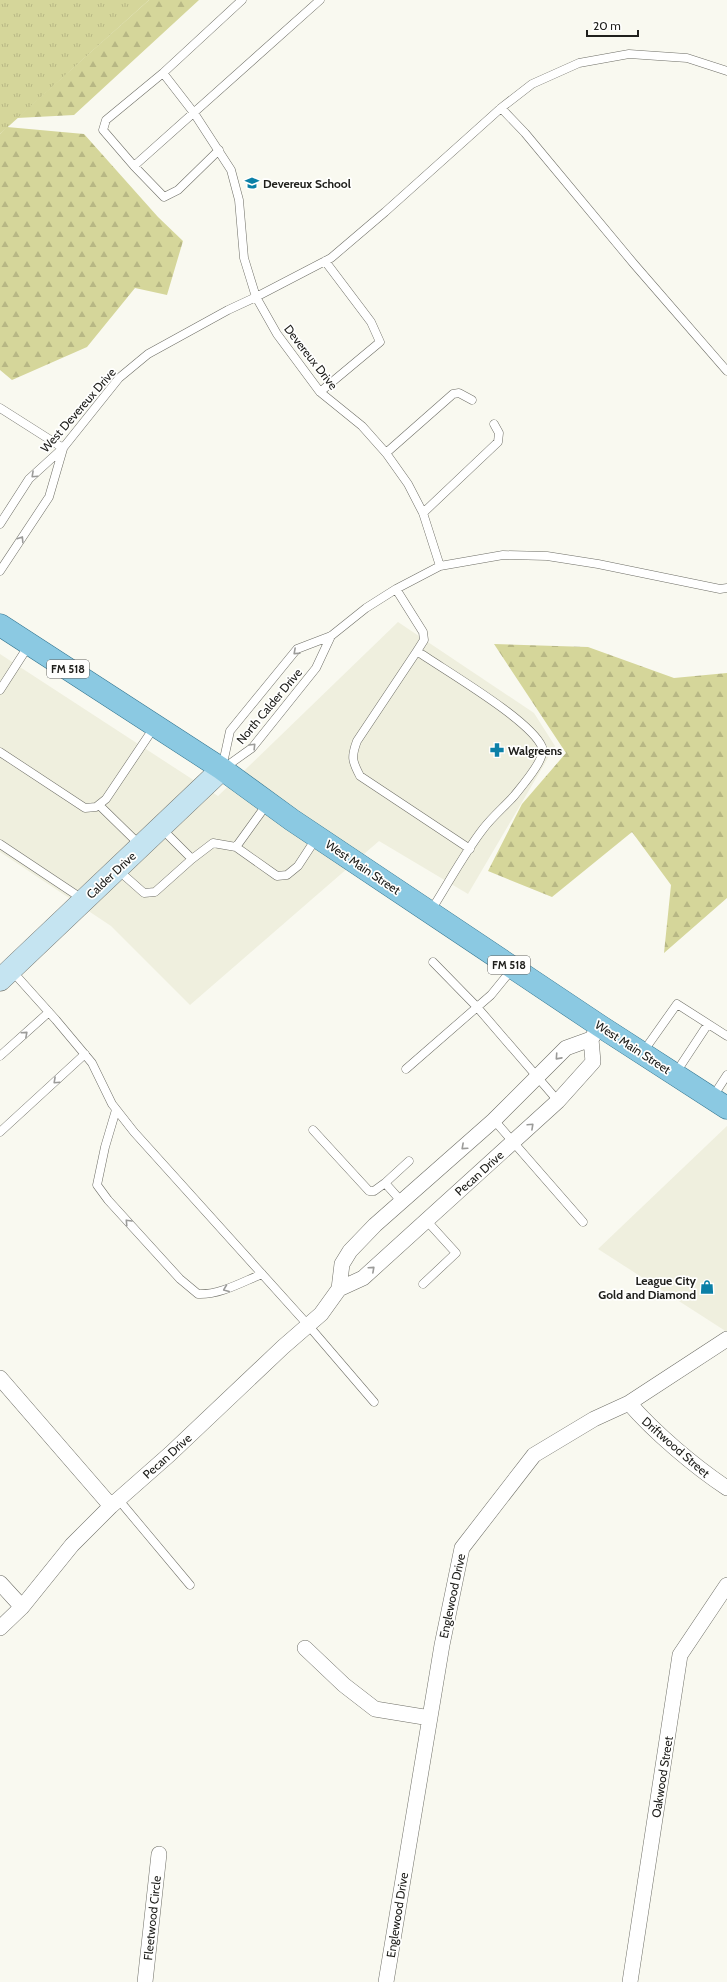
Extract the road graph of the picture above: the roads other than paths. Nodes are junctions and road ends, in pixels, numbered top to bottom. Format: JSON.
{"nodes":[{"id":1,"x":242,"y":0,"type":"edge"},
{"id":2,"x":320,"y":0,"type":"edge"},
{"id":3,"x":727,"y":71,"type":"edge"},
{"id":4,"x":163,"y":73,"type":"junction"},
{"id":5,"x":501,"y":108,"type":"junction"},
{"id":6,"x":194,"y":113,"type":"junction"},
{"id":7,"x":219,"y":150,"type":"junction"},
{"id":8,"x":134,"y":166,"type":"junction"},
{"id":9,"x":325,"y":262,"type":"junction"},
{"id":10,"x":256,"y":297,"type":"junction"},
{"id":11,"x":727,"y":371,"type":"edge"},
{"id":12,"x":320,"y":392,"type":"junction"},
{"id":13,"x":472,"y":400,"type":"dead end"},
{"id":14,"x":0,"y":408,"type":"edge"},
{"id":15,"x":494,"y":424,"type":"dead end"},
{"id":16,"x":63,"y":448,"type":"junction"},
{"id":17,"x":386,"y":453,"type":"junction"},
{"id":18,"x":423,"y":513,"type":"junction"},
{"id":19,"x":0,"y":524,"type":"edge"},
{"id":20,"x":440,"y":566,"type":"junction"},
{"id":21,"x":0,"y":571,"type":"edge"},
{"id":22,"x":727,"y":588,"type":"edge"},
{"id":23,"x":396,"y":589,"type":"junction"},
{"id":24,"x":0,"y":625,"type":"edge"},
{"id":25,"x":331,"y":636,"type":"junction"},
{"id":26,"x":30,"y":644,"type":"junction"},
{"id":27,"x":417,"y":651,"type":"junction"},
{"id":28,"x":1,"y":688,"type":"edge"},
{"id":29,"x":155,"y":726,"type":"junction"},
{"id":30,"x":0,"y":752,"type":"edge"},
{"id":31,"x":222,"y":769,"type":"junction"},
{"id":32,"x":268,"y":803,"type":"junction"},
{"id":33,"x":99,"y":804,"type":"junction"},
{"id":34,"x":161,"y":828,"type":"junction"},
{"id":35,"x":317,"y":837,"type":"junction"},
{"id":36,"x":0,"y":844,"type":"edge"},
{"id":37,"x":141,"y":846,"type":"junction"},
{"id":38,"x":236,"y":847,"type":"junction"},
{"id":39,"x":470,"y":849,"type":"junction"},
{"id":40,"x":192,"y":859,"type":"junction"},
{"id":41,"x":117,"y":869,"type":"junction"},
{"id":42,"x":84,"y":900,"type":"junction"},
{"id":43,"x":430,"y":912,"type":"junction"},
{"id":44,"x":433,"y":962,"type":"dead end"},
{"id":45,"x":513,"y":968,"type":"junction"},
{"id":46,"x":6,"y":975,"type":"edge"},
{"id":47,"x":477,"y":1007,"type":"junction"},
{"id":48,"x":49,"y":1012,"type":"junction"},
{"id":49,"x":708,"y":1024,"type":"junction"},
{"id":50,"x":596,"y":1032,"type":"junction"},
{"id":51,"x":727,"y":1036,"type":"edge"},
{"id":52,"x":642,"y":1053,"type":"junction"},
{"id":53,"x":85,"y":1054,"type":"junction"},
{"id":54,"x":0,"y":1056,"type":"edge"},
{"id":55,"x":406,"y":1069,"type":"dead end"},
{"id":56,"x":675,"y":1074,"type":"junction"},
{"id":57,"x":727,"y":1075,"type":"edge"},
{"id":58,"x":538,"y":1078,"type":"junction"},
{"id":59,"x":558,"y":1101,"type":"junction"},
{"id":60,"x":720,"y":1103,"type":"edge"},
{"id":61,"x":116,"y":1110,"type":"junction"},
{"id":62,"x":494,"y":1120,"type":"junction"},
{"id":63,"x":313,"y":1130,"type":"dead end"},
{"id":64,"x":0,"y":1132,"type":"edge"},
{"id":65,"x":514,"y":1142,"type":"junction"},
{"id":66,"x":409,"y":1161,"type":"dead end"},
{"id":67,"x":385,"y":1183,"type":"junction"},
{"id":68,"x":402,"y":1202,"type":"junction"},
{"id":69,"x":426,"y":1220,"type":"junction"},
{"id":70,"x":583,"y":1222,"type":"dead end"},
{"id":71,"x":262,"y":1274,"type":"junction"},
{"id":72,"x":423,"y":1284,"type":"dead end"},
{"id":73,"x":339,"y":1289,"type":"junction"},
{"id":74,"x":308,"y":1325,"type":"junction"},
{"id":75,"x":727,"y":1339,"type":"edge"},
{"id":76,"x":0,"y":1378,"type":"edge"},
{"id":77,"x":374,"y":1402,"type":"dead end"},
{"id":78,"x":629,"y":1403,"type":"junction"},
{"id":79,"x":727,"y":1488,"type":"edge"},
{"id":80,"x":114,"y":1502,"type":"junction"},
{"id":81,"x":0,"y":1583,"type":"edge"},
{"id":82,"x":190,"y":1585,"type":"dead end"},
{"id":83,"x":727,"y":1585,"type":"edge"},
{"id":84,"x":22,"y":1607,"type":"junction"},
{"id":85,"x":0,"y":1628,"type":"edge"},
{"id":86,"x":305,"y":1648,"type":"dead end"},
{"id":87,"x":430,"y":1718,"type":"junction"},
{"id":88,"x":159,"y":1854,"type":"dead end"},
{"id":89,"x":145,"y":1982,"type":"edge"},
{"id":90,"x":386,"y":1982,"type":"edge"},
{"id":91,"x":630,"y":1982,"type":"edge"}],
"edges":[{"from":1,"to":4,"type":"lane"},
{"from":2,"to":6,"type":"lane"},
{"from":3,"to":5,"type":"lane","name":"West Devereux Drive"},
{"from":4,"to":6,"type":"lane","name":"Devereux Drive"},
{"from":4,"to":8,"type":"lane"},
{"from":5,"to":9,"type":"lane","name":"West Devereux Drive"},
{"from":5,"to":11,"type":"lane"},
{"from":6,"to":7,"type":"lane","name":"Devereux Drive"},
{"from":6,"to":8,"type":"lane"},
{"from":7,"to":8,"type":"lane"},
{"from":7,"to":10,"type":"lane","name":"Devereux Drive"},
{"from":9,"to":10,"type":"lane","name":"West Devereux Drive"},
{"from":9,"to":12,"type":"lane"},
{"from":10,"to":12,"type":"lane","name":"Devereux Drive"},
{"from":10,"to":16,"type":"lane","name":"West Devereux Drive"},
{"from":12,"to":17,"type":"lane","name":"Devereux Drive"},
{"from":13,"to":17,"type":"lane"},
{"from":14,"to":16,"type":"lane"},
{"from":15,"to":18,"type":"lane"},
{"from":16,"to":19,"type":"lane","name":"West Devereux Drive","one_way":true},
{"from":21,"to":16,"type":"lane","one_way":true},
{"from":17,"to":18,"type":"lane","name":"Devereux Drive"},
{"from":18,"to":20,"type":"lane","name":"Devereux Drive"},
{"from":20,"to":22,"type":"lane","name":"North Calder Drive"},
{"from":20,"to":23,"type":"lane","name":"North Calder Drive"},
{"from":23,"to":25,"type":"lane","name":"North Calder Drive"},
{"from":23,"to":27,"type":"lane"},
{"from":24,"to":26,"type":"main road","name":"West Main Street","number":"FM 518"},
{"from":31,"to":25,"type":"lane","name":"North Calder Drive","one_way":true},
{"from":25,"to":31,"type":"lane","name":"North Calder Drive","one_way":true},
{"from":26,"to":28,"type":"lane"},
{"from":26,"to":29,"type":"main road","name":"West Main Street","number":"FM 518"},
{"from":27,"to":39,"type":"lane"},
{"from":27,"to":39,"type":"lane"},
{"from":29,"to":31,"type":"main road","name":"West Main Street","number":"FM 518"},
{"from":29,"to":33,"type":"lane"},
{"from":30,"to":33,"type":"lane"},
{"from":31,"to":32,"type":"main road","name":"West Main Street","number":"FM 518"},
{"from":31,"to":34,"type":"street","name":"Calder Drive"},
{"from":32,"to":35,"type":"main road","name":"West Main Street","number":"FM 518"},
{"from":32,"to":38,"type":"lane"},
{"from":33,"to":37,"type":"lane"},
{"from":34,"to":37,"type":"street","name":"Calder Drive"},
{"from":34,"to":40,"type":"lane"},
{"from":35,"to":38,"type":"lane"},
{"from":35,"to":43,"type":"main road","name":"West Main Street","number":"FM 518"},
{"from":36,"to":42,"type":"lane"},
{"from":37,"to":41,"type":"street","name":"Calder Drive"},
{"from":38,"to":40,"type":"lane"},
{"from":39,"to":43,"type":"lane"},
{"from":40,"to":41,"type":"lane"},
{"from":41,"to":42,"type":"street","name":"Calder Drive"},
{"from":42,"to":46,"type":"street","name":"Calder Drive"},
{"from":43,"to":45,"type":"main road","name":"West Main Street","number":"FM 518"},
{"from":44,"to":47,"type":"lane"},
{"from":45,"to":47,"type":"lane"},
{"from":45,"to":50,"type":"main road","name":"West Main Street","number":"FM 518"},
{"from":46,"to":48,"type":"lane"},
{"from":47,"to":55,"type":"lane"},
{"from":47,"to":58,"type":"lane"},
{"from":48,"to":53,"type":"lane"},
{"from":54,"to":48,"type":"lane","one_way":true},
{"from":49,"to":51,"type":"lane"},
{"from":49,"to":52,"type":"lane"},
{"from":49,"to":56,"type":"lane"},
{"from":50,"to":52,"type":"main road","name":"West Main Street","number":"FM 518"},
{"from":50,"to":58,"type":"street","name":"Pecan Drive","one_way":true},
{"from":50,"to":59,"type":"street","name":"Pecan Drive"},
{"from":52,"to":56,"type":"main road","name":"West Main Street","number":"FM 518"},
{"from":53,"to":61,"type":"lane"},
{"from":53,"to":64,"type":"lane","one_way":true},
{"from":56,"to":60,"type":"main road","name":"West Main Street","number":"FM 518"},
{"from":57,"to":60,"type":"lane"},
{"from":58,"to":59,"type":"lane"},
{"from":58,"to":62,"type":"street","name":"Pecan Drive"},
{"from":65,"to":59,"type":"street","name":"Pecan Drive","one_way":true},
{"from":61,"to":71,"type":"lane"},
{"from":71,"to":61,"type":"lane","one_way":true},
{"from":62,"to":65,"type":"lane"},
{"from":62,"to":68,"type":"street","name":"Pecan Drive","one_way":true},
{"from":63,"to":67,"type":"lane"},
{"from":65,"to":69,"type":"street","name":"Pecan Drive"},
{"from":65,"to":70,"type":"lane"},
{"from":66,"to":67,"type":"lane"},
{"from":67,"to":68,"type":"lane"},
{"from":68,"to":73,"type":"street","name":"Pecan Drive"},
{"from":69,"to":72,"type":"lane"},
{"from":73,"to":69,"type":"street","name":"Pecan Drive","one_way":true},
{"from":71,"to":74,"type":"lane"},
{"from":73,"to":74,"type":"street","name":"Pecan Drive"},
{"from":74,"to":77,"type":"lane"},
{"from":74,"to":80,"type":"street","name":"Pecan Drive"},
{"from":75,"to":78,"type":"street","name":"Englewood Drive"},
{"from":76,"to":80,"type":"street"},
{"from":78,"to":79,"type":"street","name":"Driftwood Street"},
{"from":78,"to":87,"type":"street","name":"Englewood Drive"},
{"from":80,"to":82,"type":"lane"},
{"from":80,"to":84,"type":"street","name":"Pecan Drive"},
{"from":81,"to":84,"type":"street"},
{"from":83,"to":91,"type":"street","name":"Oakwood Street"},
{"from":84,"to":85,"type":"street","name":"Pecan Drive"},
{"from":86,"to":87,"type":"street"},
{"from":87,"to":90,"type":"street","name":"Englewood Drive"},
{"from":88,"to":89,"type":"street","name":"Fleetwood Circle"}]}
